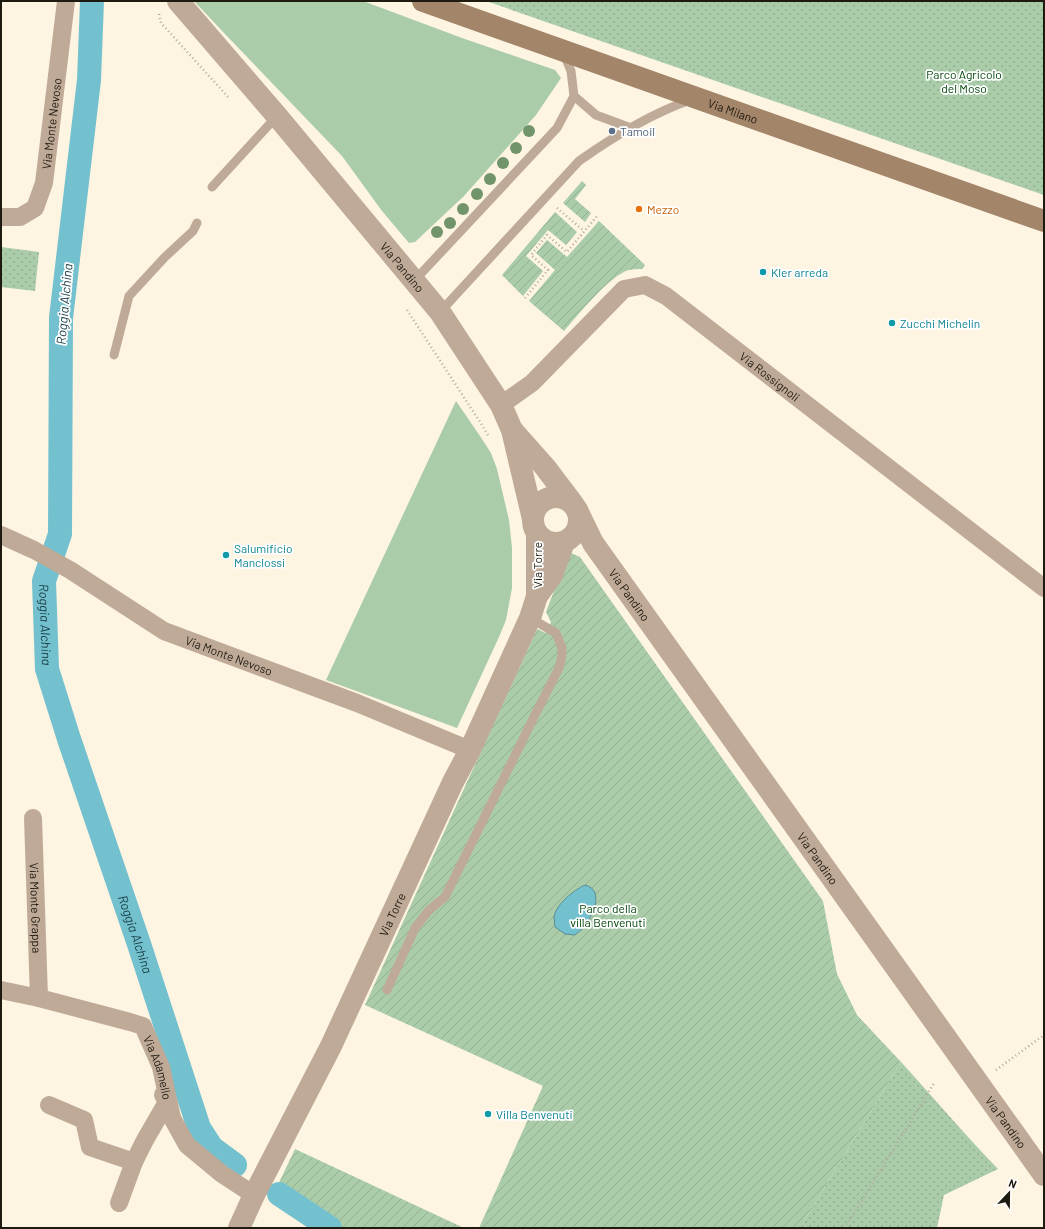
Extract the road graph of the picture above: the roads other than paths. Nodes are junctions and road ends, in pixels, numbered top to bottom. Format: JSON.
{"nodes":[{"id":1,"x":66,"y":1,"type":"edge"},
{"id":2,"x":178,"y":1,"type":"edge"},
{"id":3,"x":423,"y":1,"type":"edge"},
{"id":4,"x":562,"y":51,"type":"junction"},
{"id":5,"x":574,"y":96,"type":"junction"},
{"id":6,"x":696,"y":98,"type":"junction"},
{"id":7,"x":277,"y":116,"type":"junction"},
{"id":8,"x":632,"y":128,"type":"junction"},
{"id":9,"x":212,"y":187,"type":"dead end"},
{"id":10,"x":1,"y":218,"type":"edge"},
{"id":11,"x":1044,"y":221,"type":"edge"},
{"id":12,"x":197,"y":222,"type":"dead end"},
{"id":13,"x":414,"y":281,"type":"junction"},
{"id":14,"x":440,"y":312,"type":"junction"},
{"id":15,"x":114,"y":355,"type":"dead end"},
{"id":16,"x":501,"y":405,"type":"junction"},
{"id":17,"x":512,"y":430,"type":"junction"},
{"id":18,"x":575,"y":507,"type":"junction"},
{"id":19,"x":535,"y":526,"type":"junction"},
{"id":20,"x":1,"y":535,"type":"edge"},
{"id":21,"x":568,"y":540,"type":"junction"},
{"id":22,"x":592,"y":542,"type":"junction"},
{"id":23,"x":1044,"y":588,"type":"edge"},
{"id":24,"x":537,"y":596,"type":"junction"},
{"id":25,"x":530,"y":618,"type":"junction"},
{"id":26,"x":470,"y":750,"type":"junction"},
{"id":27,"x":33,"y":818,"type":"dead end"},
{"id":28,"x":1,"y":990,"type":"edge"},
{"id":29,"x":387,"y":990,"type":"dead end"},
{"id":30,"x":39,"y":998,"type":"junction"},
{"id":31,"x":130,"y":1022,"type":"junction"},
{"id":32,"x":49,"y":1105,"type":"dead end"},
{"id":33,"x":134,"y":1162,"type":"junction"},
{"id":34,"x":1044,"y":1175,"type":"edge"},
{"id":35,"x":254,"y":1195,"type":"junction"},
{"id":36,"x":120,"y":1203,"type":"dead end"},
{"id":37,"x":239,"y":1228,"type":"edge"}],
"edges":[{"from":1,"to":10,"type":"street","name":"Via Monte Nevoso"},
{"from":2,"to":7,"type":"street","name":"Via Pandino"},
{"from":3,"to":4,"type":"main road","name":"Via Milano"},
{"from":4,"to":5,"type":"lane"},
{"from":4,"to":6,"type":"main road","name":"Via Milano"},
{"from":5,"to":8,"type":"lane"},
{"from":5,"to":13,"type":"lane"},
{"from":6,"to":8,"type":"lane"},
{"from":6,"to":11,"type":"main road","name":"Via Milano"},
{"from":7,"to":9,"type":"lane"},
{"from":7,"to":13,"type":"street","name":"Via Pandino"},
{"from":8,"to":14,"type":"lane"},
{"from":12,"to":15,"type":"lane"},
{"from":13,"to":14,"type":"street","name":"Via Pandino"},
{"from":14,"to":16,"type":"street","name":"Via Pandino"},
{"from":16,"to":17,"type":"street","name":"Via Pandino"},
{"from":16,"to":23,"type":"street","name":"Via Rossignoli"},
{"from":17,"to":18,"type":"street","name":"Via Pandino"},
{"from":17,"to":19,"type":"street","name":"Via Pandino"},
{"from":18,"to":19,"type":"street"},
{"from":18,"to":21,"type":"street"},
{"from":18,"to":22,"type":"street","name":"Via Pandino"},
{"from":19,"to":21,"type":"street"},
{"from":19,"to":24,"type":"street","name":"Via Torre"},
{"from":20,"to":26,"type":"street","name":"Via Monte Nevoso"},
{"from":21,"to":22,"type":"street"},
{"from":21,"to":24,"type":"street","name":"Via Torre"},
{"from":22,"to":34,"type":"street","name":"Via Pandino"},
{"from":24,"to":25,"type":"street","name":"Via Torre"},
{"from":25,"to":26,"type":"street","name":"Via Torre"},
{"from":25,"to":29,"type":"lane"},
{"from":26,"to":35,"type":"street","name":"Via Torre"},
{"from":27,"to":30,"type":"street","name":"Via Monte Grappa"},
{"from":28,"to":30,"type":"street","name":"Via Adamello"},
{"from":30,"to":31,"type":"street","name":"Via Adamello"},
{"from":31,"to":33,"type":"street"},
{"from":31,"to":35,"type":"street","name":"Via Adamello"},
{"from":32,"to":33,"type":"street"},
{"from":33,"to":36,"type":"street"},
{"from":35,"to":37,"type":"street","name":"Via Torre"}]}
